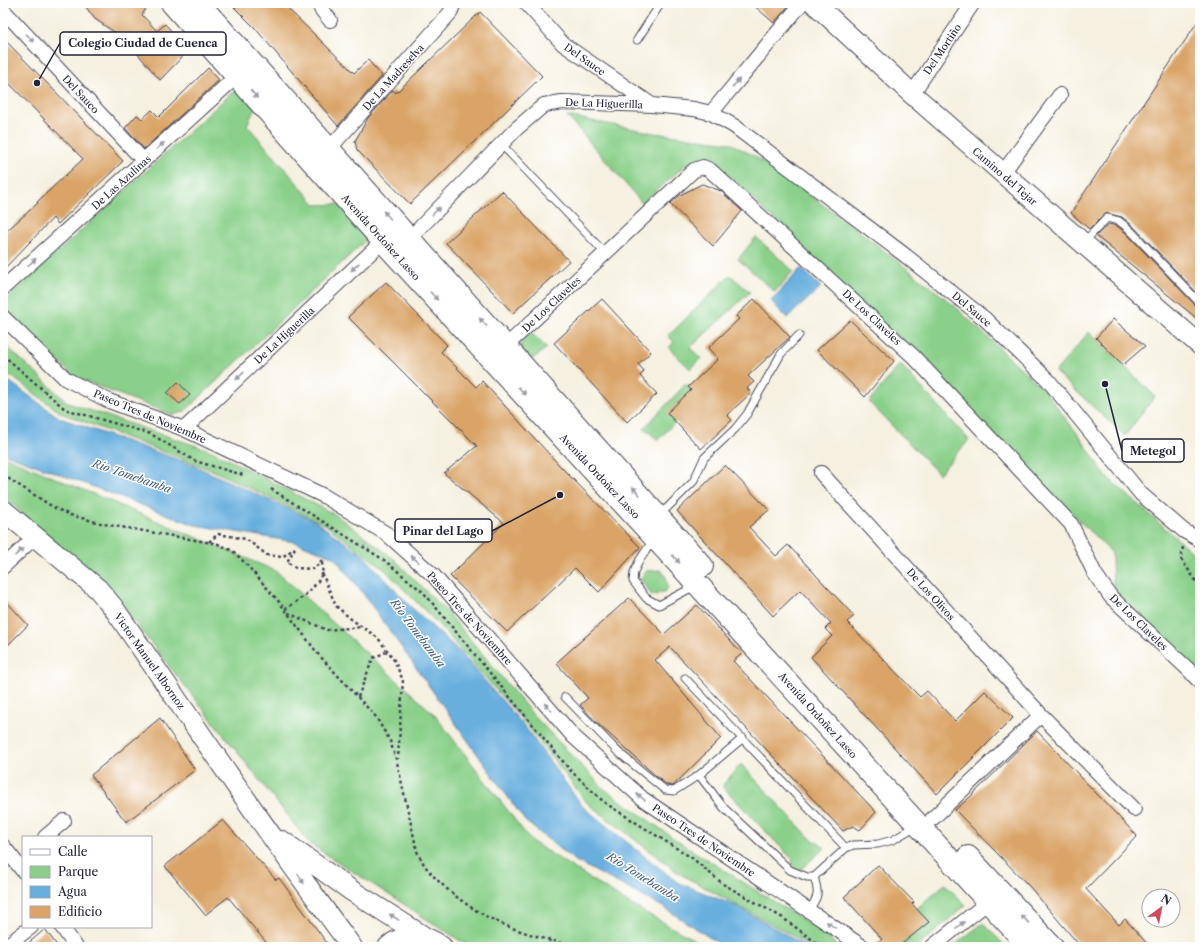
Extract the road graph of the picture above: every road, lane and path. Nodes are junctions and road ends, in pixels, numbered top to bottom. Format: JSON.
{"nodes":[{"id":1,"x":172,"y":3,"type":"edge"},
{"id":2,"x":198,"y":3,"type":"edge"},
{"id":3,"x":320,"y":3,"type":"edge"},
{"id":4,"x":454,"y":3,"type":"edge"},
{"id":5,"x":526,"y":3,"type":"edge"},
{"id":6,"x":661,"y":3,"type":"edge"},
{"id":7,"x":802,"y":3,"type":"edge"},
{"id":8,"x":814,"y":3,"type":"edge"},
{"id":9,"x":972,"y":3,"type":"edge"},
{"id":10,"x":3,"y":10,"type":"edge"},
{"id":11,"x":330,"y":20,"type":"dead end"},
{"id":12,"x":637,"y":40,"type":"dead end"},
{"id":13,"x":238,"y":75,"type":"junction"},
{"id":14,"x":912,"y":94,"type":"junction"},
{"id":15,"x":1060,"y":95,"type":"dead end"},
{"id":16,"x":652,"y":105,"type":"junction"},
{"id":17,"x":712,"y":113,"type":"junction"},
{"id":18,"x":501,"y":144,"type":"junction"},
{"id":19,"x":329,"y":149,"type":"junction"},
{"id":20,"x":144,"y":161,"type":"junction"},
{"id":21,"x":1002,"y":174,"type":"junction"},
{"id":22,"x":409,"y":239,"type":"junction"},
{"id":23,"x":383,"y":241,"type":"junction"},
{"id":24,"x":1083,"y":244,"type":"junction"},
{"id":25,"x":605,"y":253,"type":"junction"},
{"id":26,"x":3,"y":288,"type":"edge"},
{"id":27,"x":1200,"y":303,"type":"edge"},
{"id":28,"x":3,"y":317,"type":"edge"},
{"id":29,"x":799,"y":335,"type":"dead end"},
{"id":30,"x":1200,"y":345,"type":"edge"},
{"id":31,"x":506,"y":346,"type":"junction"},
{"id":32,"x":3,"y":355,"type":"edge"},
{"id":33,"x":184,"y":429,"type":"junction"},
{"id":34,"x":821,"y":473,"type":"dead end"},
{"id":35,"x":3,"y":475,"type":"edge"},
{"id":36,"x":248,"y":477,"type":"dead end"},
{"id":37,"x":269,"y":487,"type":"dead end"},
{"id":38,"x":3,"y":510,"type":"edge"},
{"id":39,"x":656,"y":526,"type":"junction"},
{"id":40,"x":1184,"y":531,"type":"junction"},
{"id":41,"x":36,"y":536,"type":"junction"},
{"id":42,"x":1200,"y":540,"type":"edge"},
{"id":43,"x":209,"y":542,"type":"junction"},
{"id":44,"x":3,"y":567,"type":"edge"},
{"id":45,"x":322,"y":573,"type":"junction"},
{"id":46,"x":699,"y":584,"type":"junction"},
{"id":47,"x":1200,"y":587,"type":"edge"},
{"id":48,"x":285,"y":609,"type":"junction"},
{"id":49,"x":287,"y":612,"type":"junction"},
{"id":50,"x":362,"y":627,"type":"junction"},
{"id":51,"x":388,"y":651,"type":"junction"},
{"id":52,"x":685,"y":678,"type":"dead end"},
{"id":53,"x":1200,"y":682,"type":"edge"},
{"id":54,"x":358,"y":697,"type":"junction"},
{"id":55,"x":565,"y":697,"type":"dead end"},
{"id":56,"x":1041,"y":715,"type":"junction"},
{"id":57,"x":743,"y":738,"type":"junction"},
{"id":58,"x":398,"y":762,"type":"junction"},
{"id":59,"x":699,"y":775,"type":"junction"},
{"id":60,"x":1134,"y":809,"type":"dead end"},
{"id":61,"x":64,"y":821,"type":"dead end"},
{"id":62,"x":925,"y":822,"type":"junction"},
{"id":63,"x":272,"y":835,"type":"junction"},
{"id":64,"x":46,"y":836,"type":"edge"},
{"id":65,"x":3,"y":846,"type":"edge"},
{"id":66,"x":846,"y":848,"type":"junction"},
{"id":67,"x":21,"y":862,"type":"edge"},
{"id":68,"x":814,"y":876,"type":"junction"},
{"id":69,"x":988,"y":902,"type":"junction"},
{"id":70,"x":809,"y":910,"type":"junction"},
{"id":71,"x":30,"y":928,"type":"edge"},
{"id":72,"x":63,"y":928,"type":"edge"},
{"id":73,"x":550,"y":940,"type":"junction"},
{"id":74,"x":434,"y":942,"type":"edge"},
{"id":75,"x":5,"y":947,"type":"edge"},
{"id":76,"x":76,"y":947,"type":"edge"},
{"id":77,"x":352,"y":947,"type":"edge"},
{"id":78,"x":388,"y":947,"type":"edge"},
{"id":79,"x":546,"y":947,"type":"edge"},
{"id":80,"x":575,"y":947,"type":"edge"},
{"id":81,"x":822,"y":947,"type":"edge"},
{"id":82,"x":863,"y":947,"type":"edge"},
{"id":83,"x":932,"y":947,"type":"edge"},
{"id":84,"x":1030,"y":947,"type":"edge"},
{"id":85,"x":1052,"y":947,"type":"edge"}],
"edges":[{"from":1,"to":13,"type":"main road","name":"Avenida Ordoñez Lasso"},
{"from":2,"to":19,"type":"main road","name":"Avenida Ordoñez Lasso"},
{"from":3,"to":11,"type":"street"},
{"from":4,"to":19,"type":"street","name":"De La Madreselva"},
{"from":5,"to":16,"type":"street","name":"Del Sauce"},
{"from":6,"to":12,"type":"lane"},
{"from":17,"to":7,"type":"street","one_way":true},
{"from":8,"to":14,"type":"street","name":"Camino del Tejar"},
{"from":9,"to":14,"type":"street","name":"Del Mortiño"},
{"from":10,"to":20,"type":"street","name":"Del Sauco","one_way":true},
{"from":20,"to":13,"type":"street","name":"De Las Azulinas","one_way":true},
{"from":13,"to":23,"type":"main road","name":"Avenida Ordoñez Lasso","one_way":true},
{"from":14,"to":21,"type":"street","name":"Camino del Tejar"},
{"from":15,"to":21,"type":"street"},
{"from":16,"to":17,"type":"street","name":"De La Higuerilla"},
{"from":16,"to":18,"type":"street","name":"De La Higuerilla"},
{"from":17,"to":40,"type":"street","name":"Del Sauce"},
{"from":22,"to":18,"type":"street","name":"De La Higuerilla","one_way":true},
{"from":18,"to":25,"type":"lane"},
{"from":22,"to":19,"type":"main road","name":"Avenida Ordoñez Lasso","one_way":true},
{"from":26,"to":20,"type":"street","name":"De Las Azulinas","one_way":true},
{"from":21,"to":24,"type":"street","name":"Camino del Tejar"},
{"from":31,"to":22,"type":"main road","name":"Avenida Ordoñez Lasso","one_way":true},
{"from":23,"to":33,"type":"street","name":"De La Higuerilla","one_way":true},
{"from":23,"to":39,"type":"main road","name":"Avenida Ordoñez Lasso","one_way":true},
{"from":24,"to":27,"type":"lane"},
{"from":24,"to":30,"type":"street","name":"Camino del Tejar"},
{"from":25,"to":31,"type":"street","name":"De Los Claveles"},
{"from":25,"to":53,"type":"street","name":"De Los Claveles"},
{"from":28,"to":33,"type":"street","name":"Paseo Tres de Noviembre"},
{"from":29,"to":39,"type":"lane"},
{"from":39,"to":31,"type":"main road","name":"Avenida Ordoñez Lasso","one_way":true},
{"from":32,"to":36,"type":"path"},
{"from":70,"to":33,"type":"street","name":"Paseo Tres de Noviembre","one_way":true},
{"from":34,"to":56,"type":"street","name":"De Los Olivos"},
{"from":35,"to":43,"type":"path"},
{"from":37,"to":81,"type":"path"},
{"from":38,"to":41,"type":"street","name":"Victor Manuel Albornoz"},
{"from":39,"to":46,"type":"main road","name":"Avenida Ordoñez Lasso","one_way":true},
{"from":39,"to":46,"type":"lane"},
{"from":39,"to":62,"type":"main road","name":"Avenida Ordoñez Lasso"},
{"from":40,"to":42,"type":"street","name":"Del Sauce"},
{"from":40,"to":47,"type":"path"},
{"from":44,"to":41,"type":"street","one_way":true},
{"from":41,"to":63,"type":"street","name":"Victor Manuel Albornoz"},
{"from":43,"to":45,"type":"path"},
{"from":43,"to":48,"type":"path"},
{"from":45,"to":48,"type":"path"},
{"from":45,"to":50,"type":"path"},
{"from":46,"to":62,"type":"main road","name":"Avenida Ordoñez Lasso"},
{"from":48,"to":49,"type":"path"},
{"from":49,"to":50,"type":"path"},
{"from":49,"to":54,"type":"path"},
{"from":50,"to":51,"type":"path"},
{"from":51,"to":54,"type":"path"},
{"from":51,"to":58,"type":"path"},
{"from":52,"to":57,"type":"lane"},
{"from":54,"to":58,"type":"path"},
{"from":55,"to":59,"type":"lane"},
{"from":56,"to":60,"type":"street","name":"De Los Olivos"},
{"from":56,"to":62,"type":"street"},
{"from":57,"to":59,"type":"lane"},
{"from":57,"to":66,"type":"lane"},
{"from":58,"to":73,"type":"path"},
{"from":59,"to":68,"type":"lane"},
{"from":61,"to":64,"type":"street"},
{"from":62,"to":66,"type":"lane"},
{"from":62,"to":69,"type":"main road","name":"Avenida Ordoñez Lasso"},
{"from":85,"to":62,"type":"main road","name":"Avenida Ordoñez Lasso","one_way":true},
{"from":74,"to":63,"type":"street","name":"Victor Manuel Albornoz","one_way":true},
{"from":63,"to":77,"type":"street","name":"Victor Manuel Albornoz","one_way":true},
{"from":65,"to":67,"type":"street"},
{"from":66,"to":68,"type":"lane"},
{"from":68,"to":70,"type":"lane"},
{"from":83,"to":69,"type":"street","one_way":true},
{"from":69,"to":84,"type":"main road","name":"Avenida Ordoñez Lasso"},
{"from":82,"to":70,"type":"street","name":"Paseo Tres de Noviembre","one_way":true},
{"from":71,"to":75,"type":"street"},
{"from":72,"to":76,"type":"street"},
{"from":73,"to":79,"type":"path"},
{"from":73,"to":80,"type":"path"},
{"from":74,"to":78,"type":"street","name":"Victor Manuel Albornoz"}]}
